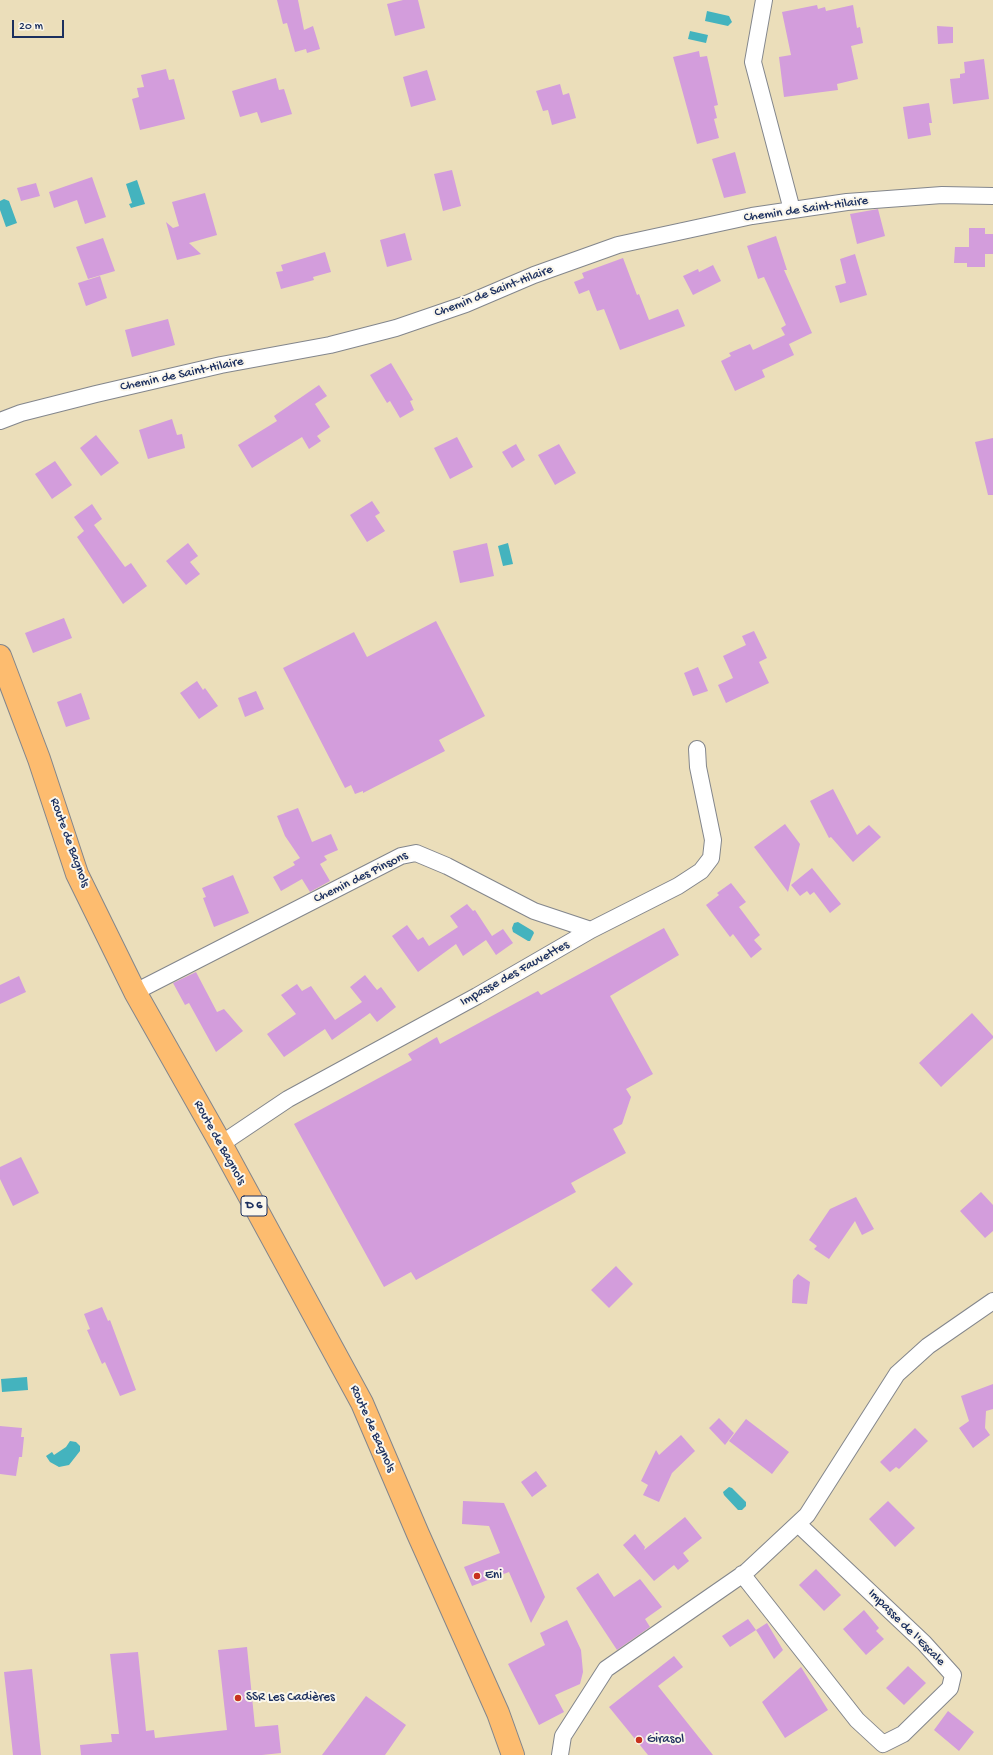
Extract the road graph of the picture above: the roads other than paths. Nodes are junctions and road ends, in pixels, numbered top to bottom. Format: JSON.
{"nodes":[{"id":1,"x":764,"y":0,"type":"edge"},
{"id":2,"x":993,"y":196,"type":"edge"},
{"id":3,"x":792,"y":210,"type":"junction"},
{"id":4,"x":0,"y":421,"type":"edge"},
{"id":5,"x":0,"y":656,"type":"edge"},
{"id":6,"x":697,"y":749,"type":"dead end"},
{"id":7,"x":591,"y":930,"type":"junction"},
{"id":8,"x":134,"y":992,"type":"junction"},
{"id":9,"x":220,"y":1144,"type":"junction"},
{"id":10,"x":993,"y":1301,"type":"edge"},
{"id":11,"x":798,"y":1524,"type":"junction"},
{"id":12,"x":742,"y":1574,"type":"junction"},
{"id":13,"x":513,"y":1755,"type":"edge"},
{"id":14,"x":560,"y":1755,"type":"edge"}],
"edges":[{"from":1,"to":3,"type":"street"},
{"from":2,"to":3,"type":"street","name":"Chemin de Saint-Hilaire"},
{"from":3,"to":4,"type":"street","name":"Chemin de Saint-Hilaire"},
{"from":5,"to":8,"type":"main road","name":"Route de Bagnols","number":"D 6"},
{"from":6,"to":7,"type":"street","name":"Impasse des Fauvettes"},
{"from":7,"to":8,"type":"street","name":"Chemin des Pinsons"},
{"from":7,"to":9,"type":"street","name":"Impasse des Fauvettes"},
{"from":8,"to":9,"type":"main road","name":"Route de Bagnols","number":"D 6"},
{"from":9,"to":13,"type":"main road","name":"Route de Bagnols","number":"D 6"},
{"from":10,"to":11,"type":"street"},
{"from":11,"to":12,"type":"street"},
{"from":11,"to":12,"type":"street","name":"Impasse de l'Escale"},
{"from":12,"to":14,"type":"street"}]}
